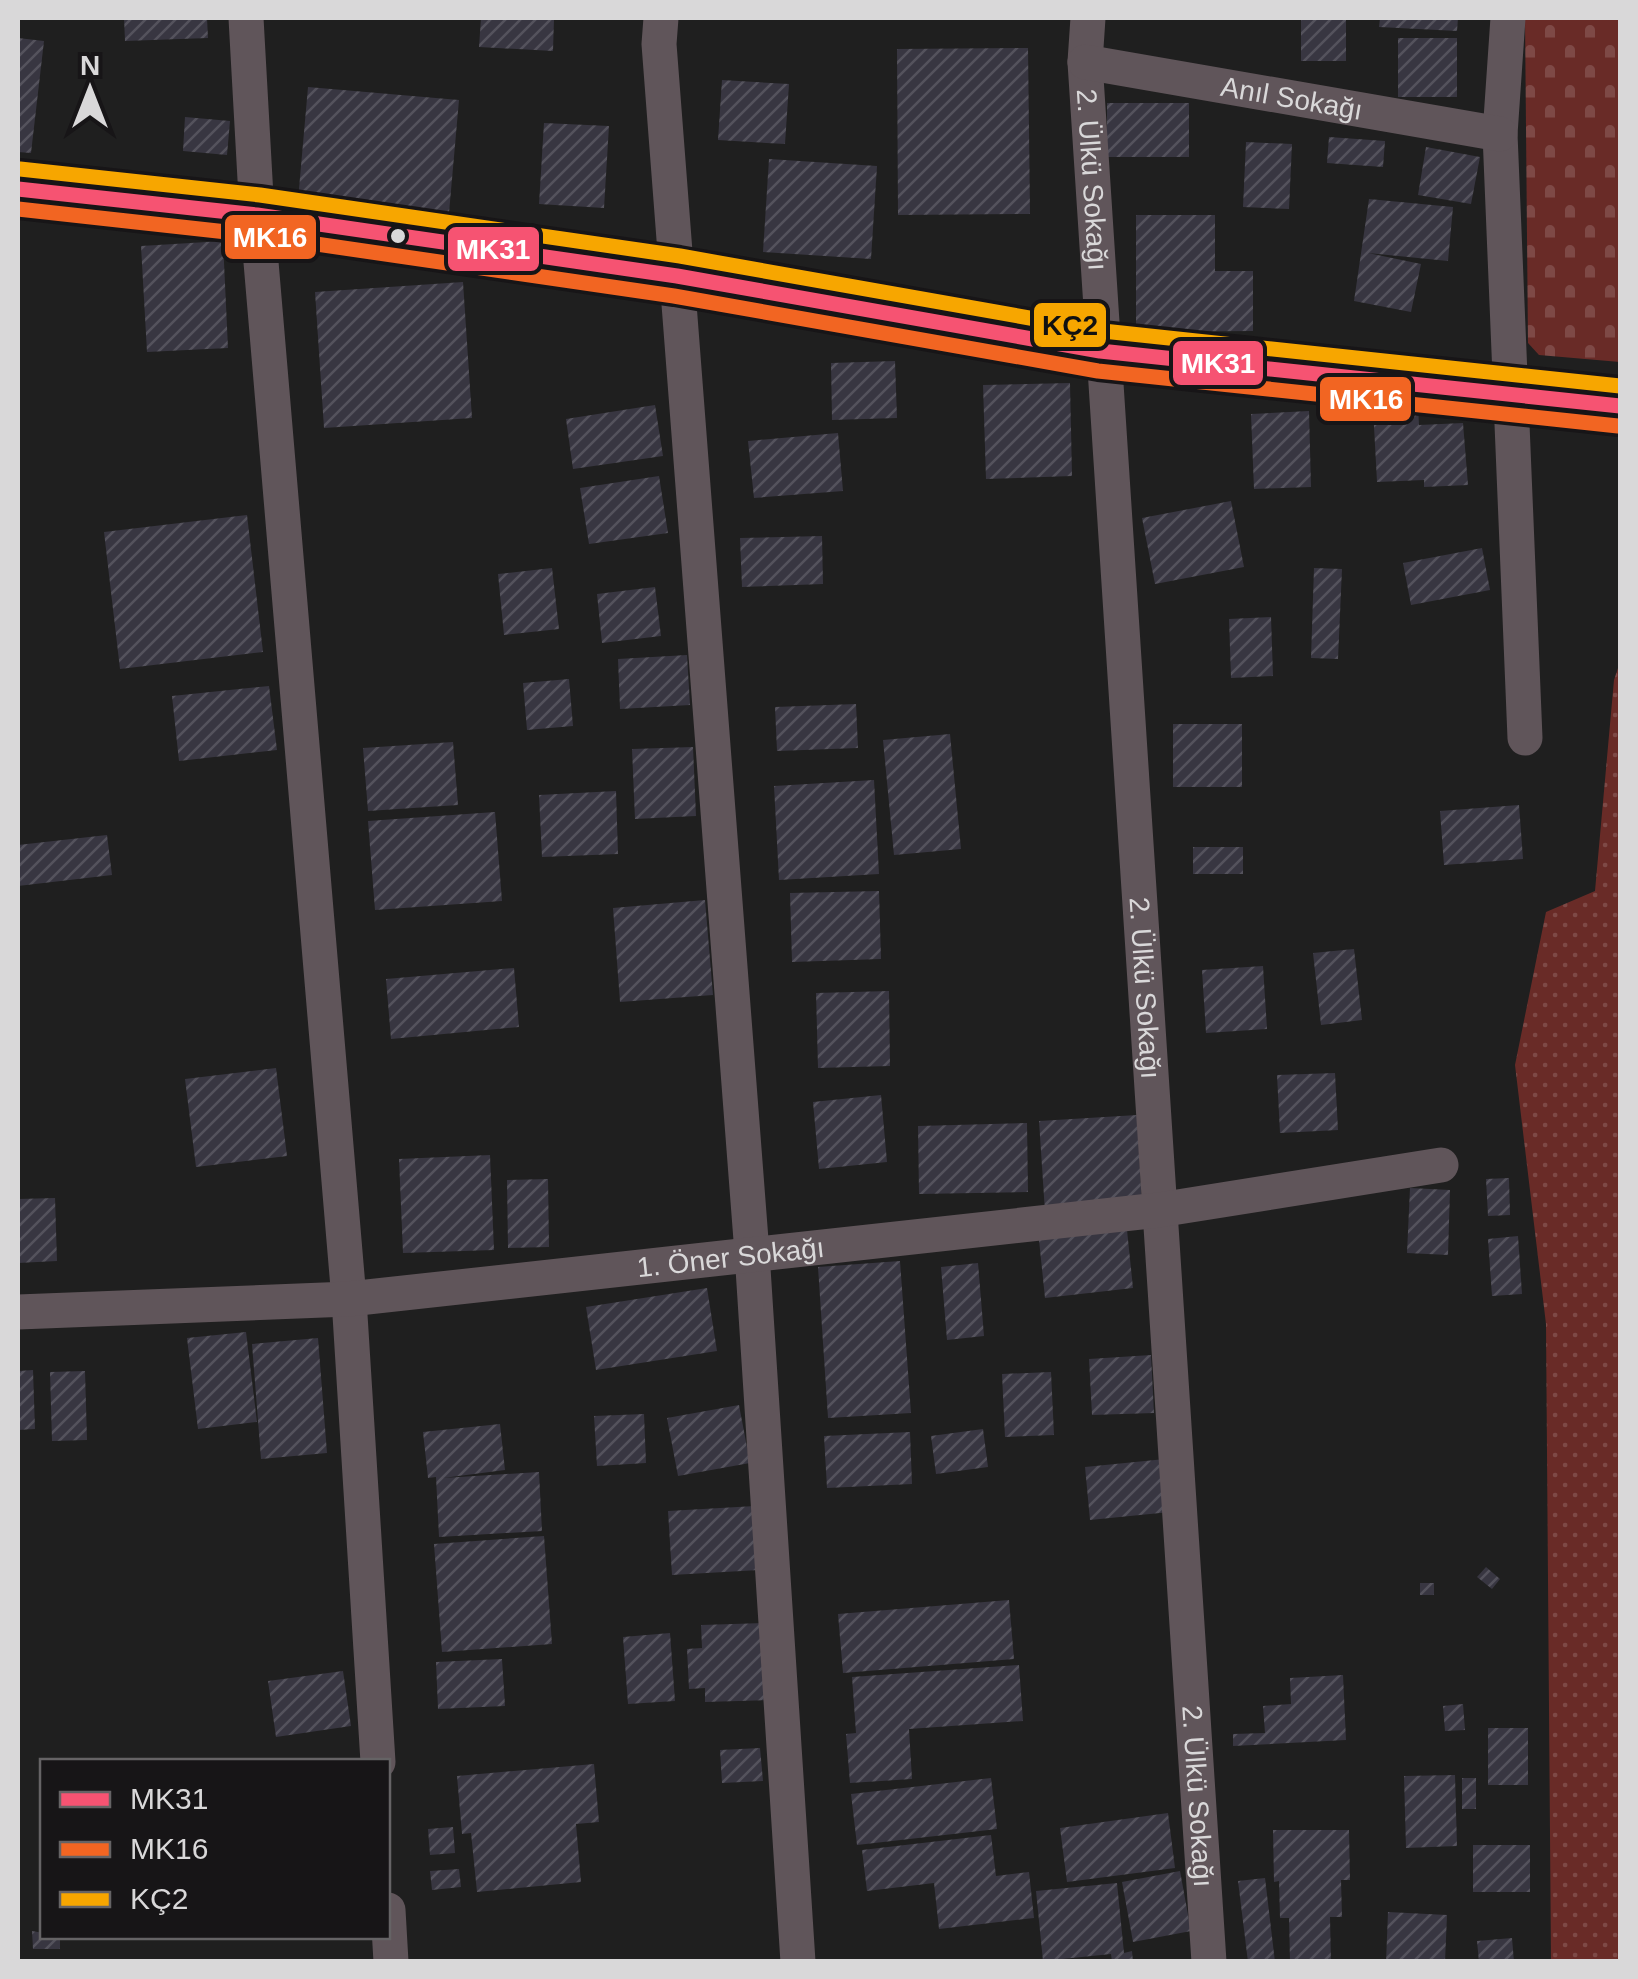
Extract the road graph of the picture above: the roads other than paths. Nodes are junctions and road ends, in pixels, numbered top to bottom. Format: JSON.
{"nodes":[{"id":1,"x":246,"y":18,"type":"edge"},
{"id":2,"x":661,"y":18,"type":"edge"},
{"id":3,"x":1088,"y":18,"type":"edge"},
{"id":4,"x":1508,"y":18,"type":"edge"},
{"id":5,"x":1084,"y":62,"type":"junction"},
{"id":6,"x":1500,"y":134,"type":"junction"},
{"id":7,"x":18,"y":189,"type":"edge"},
{"id":8,"x":257,"y":215,"type":"junction"},
{"id":9,"x":677,"y":276,"type":"junction"},
{"id":10,"x":1100,"y":350,"type":"junction"},
{"id":11,"x":1512,"y":392,"type":"junction"},
{"id":12,"x":1620,"y":406,"type":"edge"},
{"id":13,"x":1525,"y":738,"type":"dead end"},
{"id":14,"x":1441,"y":1166,"type":"dead end"},
{"id":15,"x":1159,"y":1210,"type":"junction"},
{"id":16,"x":752,"y":1254,"type":"junction"},
{"id":17,"x":350,"y":1299,"type":"junction"},
{"id":18,"x":18,"y":1312,"type":"edge"},
{"id":19,"x":378,"y":1759,"type":"edge"},
{"id":20,"x":798,"y":1962,"type":"edge"},
{"id":21,"x":1208,"y":1962,"type":"edge"}],
"edges":[{"from":1,"to":8,"type":"street"},
{"from":2,"to":9,"type":"street"},
{"from":3,"to":5,"type":"street","name":"2. Ülkü Sokağı"},
{"from":4,"to":6,"type":"street"},
{"from":5,"to":6,"type":"street","name":"Anıl Sokağı"},
{"from":5,"to":10,"type":"street","name":"2. Ülkü Sokağı"},
{"from":6,"to":11,"type":"street"},
{"from":7,"to":8,"type":"street"},
{"from":8,"to":9,"type":"street"},
{"from":8,"to":17,"type":"street"},
{"from":9,"to":10,"type":"street"},
{"from":9,"to":16,"type":"street"},
{"from":10,"to":11,"type":"street"},
{"from":10,"to":15,"type":"street","name":"2. Ülkü Sokağı"},
{"from":11,"to":12,"type":"street"},
{"from":11,"to":13,"type":"street"},
{"from":14,"to":15,"type":"street","name":"1. Öner Sokağı"},
{"from":15,"to":16,"type":"street","name":"1. Öner Sokağı"},
{"from":15,"to":21,"type":"street","name":"2. Ülkü Sokağı"},
{"from":16,"to":17,"type":"street","name":"1. Öner Sokağı"},
{"from":16,"to":20,"type":"street"},
{"from":17,"to":18,"type":"street","name":"1. Öner Sokağı"},
{"from":17,"to":19,"type":"street"}]}
